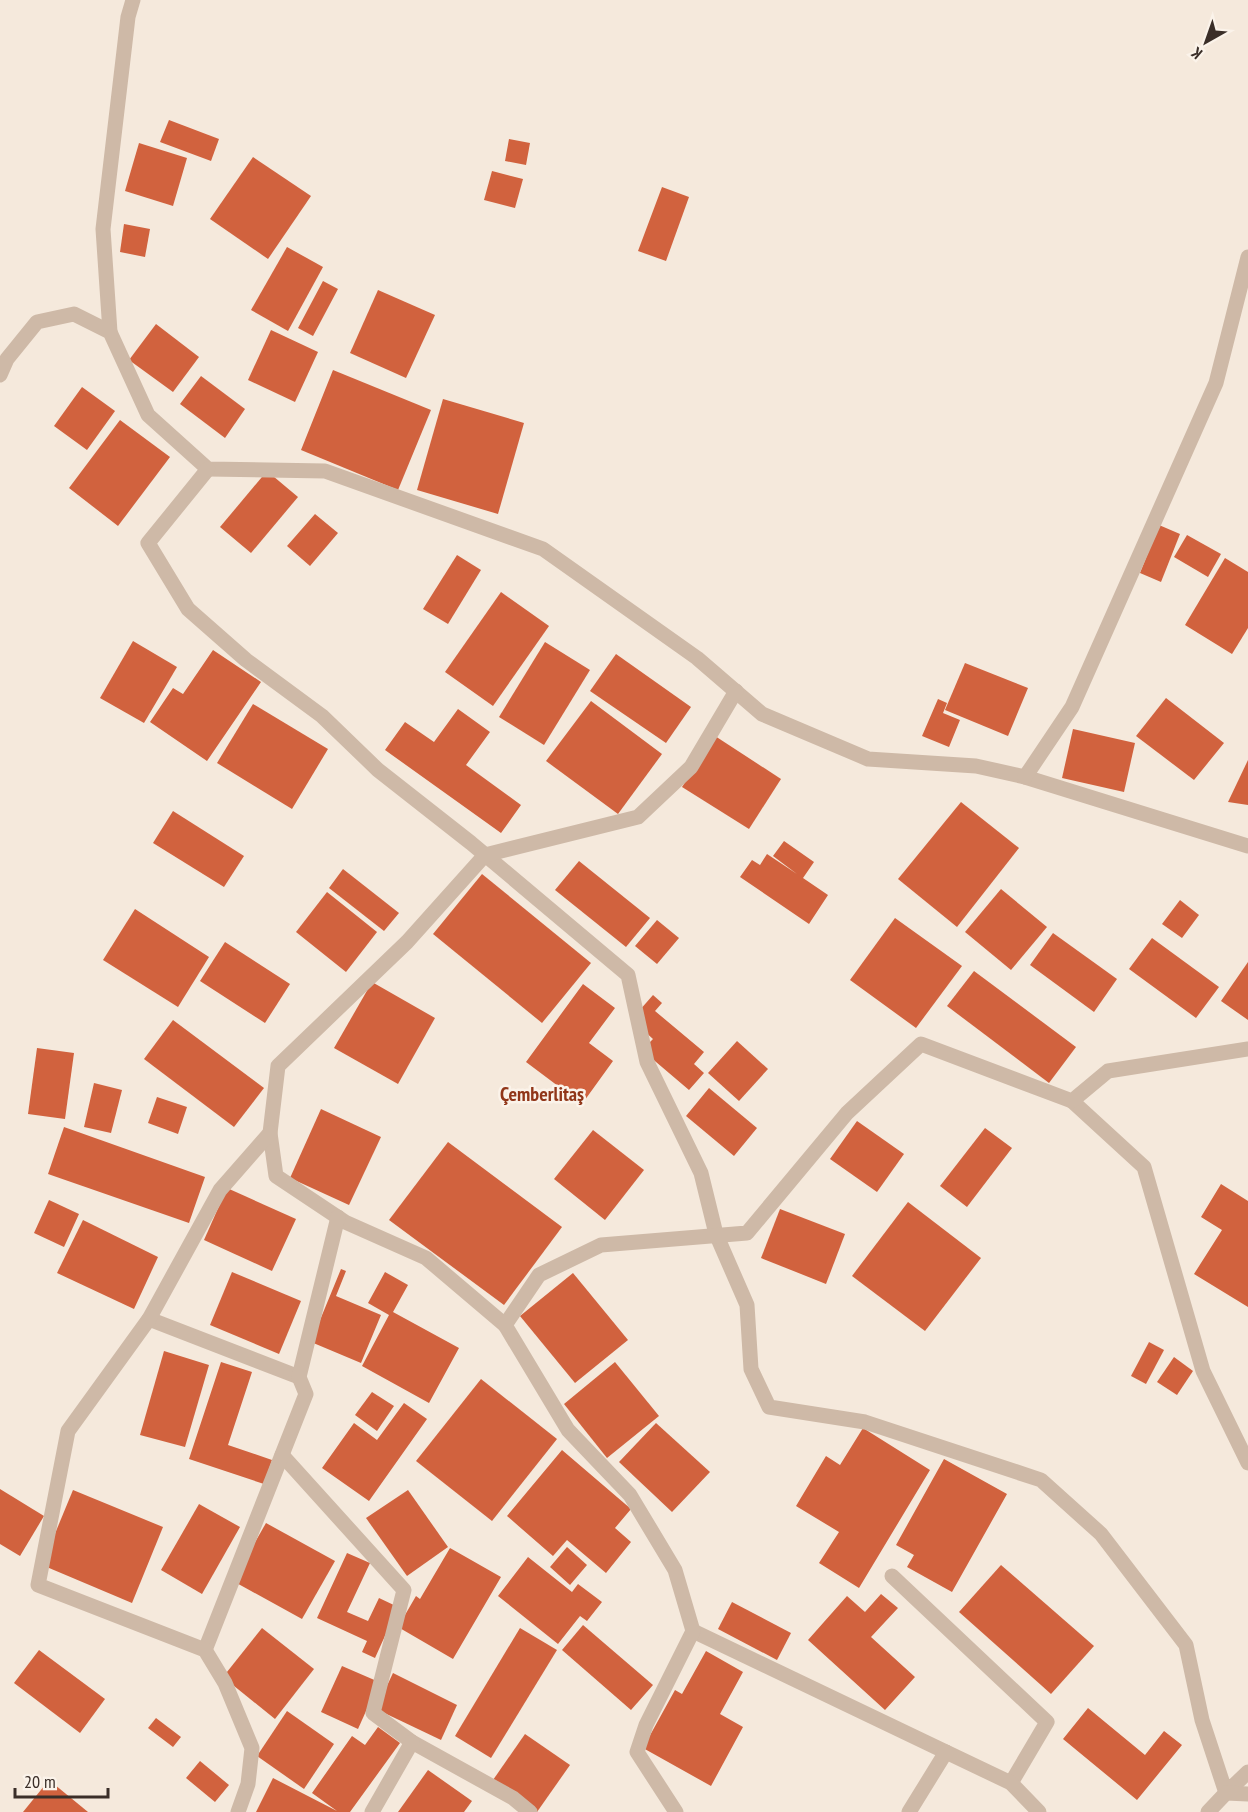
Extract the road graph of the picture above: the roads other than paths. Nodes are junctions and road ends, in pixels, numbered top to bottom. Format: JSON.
{"nodes":[{"id":1,"x":133,"y":0,"type":"edge"},
{"id":2,"x":1248,"y":257,"type":"edge"},
{"id":3,"x":110,"y":332,"type":"junction"},
{"id":4,"x":0,"y":375,"type":"edge"},
{"id":5,"x":208,"y":469,"type":"junction"},
{"id":6,"x":736,"y":692,"type":"junction"},
{"id":7,"x":1025,"y":777,"type":"junction"},
{"id":8,"x":1248,"y":846,"type":"edge"},
{"id":9,"x":485,"y":855,"type":"junction"},
{"id":10,"x":1248,"y":1049,"type":"edge"},
{"id":11,"x":1072,"y":1101,"type":"junction"},
{"id":12,"x":270,"y":1133,"type":"junction"},
{"id":13,"x":338,"y":1217,"type":"junction"},
{"id":14,"x":716,"y":1234,"type":"junction"},
{"id":15,"x":149,"y":1319,"type":"junction"},
{"id":16,"x":505,"y":1325,"type":"junction"},
{"id":17,"x":299,"y":1377,"type":"junction"},
{"id":18,"x":282,"y":1455,"type":"junction"},
{"id":19,"x":1248,"y":1463,"type":"edge"},
{"id":20,"x":892,"y":1576,"type":"dead end"},
{"id":21,"x":693,"y":1631,"type":"junction"},
{"id":22,"x":205,"y":1650,"type":"junction"},
{"id":23,"x":412,"y":1742,"type":"junction"},
{"id":24,"x":946,"y":1752,"type":"junction"},
{"id":25,"x":1248,"y":1772,"type":"edge"},
{"id":26,"x":1011,"y":1783,"type":"junction"},
{"id":27,"x":1226,"y":1793,"type":"junction"},
{"id":28,"x":1248,"y":1794,"type":"edge"},
{"id":29,"x":238,"y":1812,"type":"edge"},
{"id":30,"x":372,"y":1812,"type":"edge"},
{"id":31,"x":530,"y":1812,"type":"edge"},
{"id":32,"x":676,"y":1812,"type":"edge"},
{"id":33,"x":909,"y":1812,"type":"edge"},
{"id":34,"x":1039,"y":1812,"type":"edge"},
{"id":35,"x":1208,"y":1812,"type":"edge"}],
"edges":[{"from":1,"to":3,"type":"street"},
{"from":2,"to":7,"type":"street"},
{"from":3,"to":4,"type":"street"},
{"from":3,"to":5,"type":"street"},
{"from":5,"to":6,"type":"street"},
{"from":5,"to":9,"type":"street"},
{"from":6,"to":7,"type":"street"},
{"from":6,"to":9,"type":"street"},
{"from":7,"to":8,"type":"street"},
{"from":9,"to":12,"type":"street"},
{"from":9,"to":14,"type":"street"},
{"from":10,"to":11,"type":"street"},
{"from":11,"to":14,"type":"street"},
{"from":11,"to":19,"type":"street"},
{"from":12,"to":13,"type":"street"},
{"from":12,"to":15,"type":"street"},
{"from":13,"to":16,"type":"street"},
{"from":13,"to":17,"type":"street"},
{"from":14,"to":16,"type":"street"},
{"from":14,"to":27,"type":"street"},
{"from":15,"to":17,"type":"street"},
{"from":15,"to":22,"type":"street"},
{"from":16,"to":21,"type":"street"},
{"from":17,"to":18,"type":"street"},
{"from":18,"to":22,"type":"street"},
{"from":18,"to":23,"type":"street"},
{"from":20,"to":26,"type":"street"},
{"from":21,"to":24,"type":"street"},
{"from":21,"to":32,"type":"street"},
{"from":22,"to":29,"type":"street"},
{"from":23,"to":30,"type":"street"},
{"from":23,"to":31,"type":"street"},
{"from":24,"to":26,"type":"street"},
{"from":24,"to":33,"type":"street"},
{"from":25,"to":27,"type":"street"},
{"from":26,"to":34,"type":"street"},
{"from":27,"to":28,"type":"street"},
{"from":27,"to":35,"type":"street"}]}
